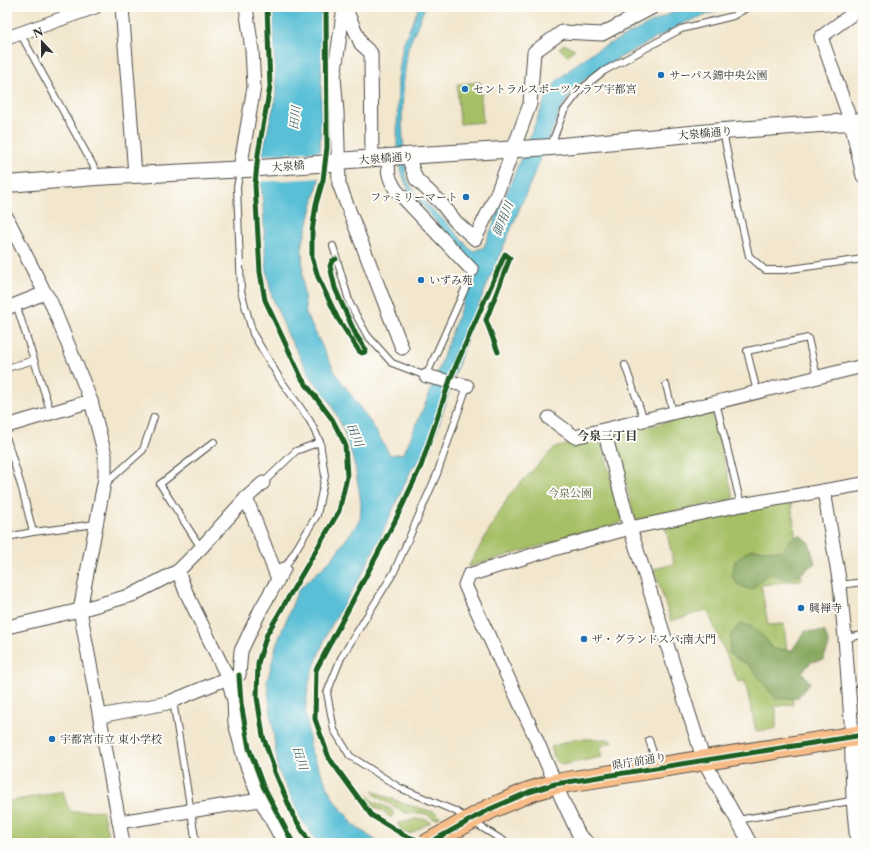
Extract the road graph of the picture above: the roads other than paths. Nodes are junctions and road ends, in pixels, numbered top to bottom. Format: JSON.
{"nodes":[{"id":1,"x":95,"y":7,"type":"edge"},
{"id":2,"x":122,"y":7,"type":"edge"},
{"id":3,"x":246,"y":7,"type":"edge"},
{"id":4,"x":653,"y":7,"type":"edge"},
{"id":5,"x":748,"y":7,"type":"edge"},
{"id":6,"x":862,"y":7,"type":"edge"},
{"id":7,"x":347,"y":12,"type":"edge"},
{"id":8,"x":20,"y":33,"type":"junction"},
{"id":9,"x":7,"y":38,"type":"edge"},
{"id":10,"x":857,"y":122,"type":"edge"},
{"id":11,"x":723,"y":131,"type":"junction"},
{"id":12,"x":549,"y":147,"type":"junction"},
{"id":13,"x":513,"y":149,"type":"junction"},
{"id":14,"x":408,"y":156,"type":"junction"},
{"id":15,"x":380,"y":158,"type":"junction"},
{"id":16,"x":334,"y":162,"type":"junction"},
{"id":17,"x":243,"y":169,"type":"junction"},
{"id":18,"x":135,"y":174,"type":"junction"},
{"id":19,"x":863,"y":176,"type":"edge"},
{"id":20,"x":96,"y":177,"type":"junction"},
{"id":21,"x":7,"y":184,"type":"edge"},
{"id":22,"x":7,"y":218,"type":"edge"},
{"id":23,"x":12,"y":238,"type":"edge"},
{"id":24,"x":333,"y":246,"type":"dead end"},
{"id":25,"x":863,"y":259,"type":"edge"},
{"id":26,"x":472,"y":270,"type":"joint"},
{"id":27,"x":46,"y":293,"type":"junction"},
{"id":28,"x":12,"y":306,"type":"edge"},
{"id":29,"x":402,"y":348,"type":"dead end"},
{"id":30,"x":34,"y":360,"type":"junction"},
{"id":31,"x":625,"y":365,"type":"dead end"},
{"id":32,"x":863,"y":366,"type":"edge"},
{"id":33,"x":7,"y":368,"type":"edge"},
{"id":34,"x":426,"y":376,"type":"junction"},
{"id":35,"x":817,"y":377,"type":"junction"},
{"id":36,"x":666,"y":385,"type":"dead end"},
{"id":37,"x":467,"y":386,"type":"joint"},
{"id":38,"x":757,"y":392,"type":"junction"},
{"id":39,"x":91,"y":401,"type":"junction"},
{"id":40,"x":716,"y":402,"type":"junction"},
{"id":41,"x":673,"y":412,"type":"junction"},
{"id":42,"x":51,"y":413,"type":"junction"},
{"id":43,"x":154,"y":417,"type":"dead end"},
{"id":44,"x":549,"y":418,"type":"dead end"},
{"id":45,"x":644,"y":420,"type":"junction"},
{"id":46,"x":7,"y":426,"type":"edge"},
{"id":47,"x":604,"y":430,"type":"junction"},
{"id":48,"x":7,"y":440,"type":"edge"},
{"id":49,"x":214,"y":442,"type":"dead end"},
{"id":50,"x":320,"y":442,"type":"junction"},
{"id":51,"x":263,"y":483,"type":"joint"},
{"id":52,"x":863,"y":484,"type":"edge"},
{"id":53,"x":104,"y":486,"type":"junction"},
{"id":54,"x":824,"y":491,"type":"junction"},
{"id":55,"x":246,"y":498,"type":"junction"},
{"id":56,"x":741,"y":505,"type":"junction"},
{"id":57,"x":96,"y":524,"type":"junction"},
{"id":58,"x":630,"y":528,"type":"junction"},
{"id":59,"x":33,"y":532,"type":"junction"},
{"id":60,"x":7,"y":537,"type":"edge"},
{"id":61,"x":201,"y":548,"type":"junction"},
{"id":62,"x":178,"y":571,"type":"junction"},
{"id":63,"x":281,"y":574,"type":"junction"},
{"id":64,"x":863,"y":582,"type":"edge"},
{"id":65,"x":840,"y":585,"type":"junction"},
{"id":66,"x":80,"y":610,"type":"junction"},
{"id":67,"x":7,"y":627,"type":"edge"},
{"id":68,"x":863,"y":635,"type":"edge"},
{"id":69,"x":845,"y":638,"type":"junction"},
{"id":70,"x":233,"y":676,"type":"junction"},
{"id":71,"x":173,"y":701,"type":"junction"},
{"id":72,"x":100,"y":716,"type":"junction"},
{"id":73,"x":857,"y":736,"type":"edge"},
{"id":74,"x":649,"y":740,"type":"dead end"},
{"id":75,"x":704,"y":761,"type":"junction"},
{"id":76,"x":658,"y":768,"type":"junction"},
{"id":77,"x":555,"y":784,"type":"junction"},
{"id":78,"x":858,"y":799,"type":"edge"},
{"id":79,"x":260,"y":800,"type":"junction"},
{"id":80,"x":191,"y":811,"type":"junction"},
{"id":81,"x":737,"y":820,"type":"junction"},
{"id":82,"x":119,"y":822,"type":"junction"},
{"id":83,"x":466,"y":822,"type":"junction"},
{"id":84,"x":123,"y":843,"type":"edge"},
{"id":85,"x":196,"y":843,"type":"edge"},
{"id":86,"x":286,"y":843,"type":"edge"},
{"id":87,"x":429,"y":843,"type":"edge"},
{"id":88,"x":507,"y":843,"type":"edge"},
{"id":89,"x":588,"y":843,"type":"edge"},
{"id":90,"x":750,"y":843,"type":"edge"},
{"id":91,"x":857,"y":843,"type":"edge"}],
"edges":[{"from":1,"to":8,"type":"street"},
{"from":2,"to":18,"type":"street"},
{"from":3,"to":17,"type":"street"},
{"from":4,"to":13,"type":"street"},
{"from":5,"to":12,"type":"lane"},
{"from":6,"to":10,"type":"street"},
{"from":7,"to":15,"type":"street"},
{"from":7,"to":16,"type":"street"},
{"from":8,"to":9,"type":"street"},
{"from":8,"to":20,"type":"lane"},
{"from":10,"to":11,"type":"street","name":"大泉橋通り"},
{"from":10,"to":19,"type":"street"},
{"from":11,"to":12,"type":"street","name":"大泉橋通り"},
{"from":11,"to":25,"type":"lane"},
{"from":12,"to":13,"type":"street","name":"大泉橋通り"},
{"from":13,"to":14,"type":"street","name":"大泉橋通り"},
{"from":13,"to":14,"type":"street"},
{"from":14,"to":15,"type":"street","name":"大泉橋通り"},
{"from":15,"to":16,"type":"street","name":"大泉橋通り"},
{"from":15,"to":26,"type":"street"},
{"from":16,"to":17,"type":"street","name":"大泉橋"},
{"from":16,"to":29,"type":"street"},
{"from":17,"to":18,"type":"street","name":"大泉橋"},
{"from":17,"to":50,"type":"lane"},
{"from":18,"to":20,"type":"street","name":"大泉橋"},
{"from":20,"to":21,"type":"street","name":"大泉橋"},
{"from":22,"to":23,"type":"street"},
{"from":23,"to":27,"type":"street"},
{"from":24,"to":34,"type":"lane"},
{"from":26,"to":34,"type":"lane"},
{"from":27,"to":28,"type":"street"},
{"from":27,"to":39,"type":"street"},
{"from":28,"to":30,"type":"lane"},
{"from":30,"to":33,"type":"lane"},
{"from":30,"to":42,"type":"lane"},
{"from":31,"to":45,"type":"lane"},
{"from":32,"to":35,"type":"street"},
{"from":34,"to":37,"type":"street"},
{"from":35,"to":38,"type":"street"},
{"from":35,"to":38,"type":"lane"},
{"from":36,"to":41,"type":"lane"},
{"from":37,"to":83,"type":"lane"},
{"from":38,"to":40,"type":"street"},
{"from":39,"to":42,"type":"street"},
{"from":39,"to":53,"type":"street"},
{"from":40,"to":41,"type":"street"},
{"from":40,"to":56,"type":"lane"},
{"from":41,"to":45,"type":"street"},
{"from":42,"to":46,"type":"street"},
{"from":43,"to":53,"type":"lane"},
{"from":44,"to":47,"type":"street"},
{"from":45,"to":47,"type":"street"},
{"from":47,"to":58,"type":"street"},
{"from":48,"to":59,"type":"lane"},
{"from":49,"to":61,"type":"lane"},
{"from":50,"to":51,"type":"lane"},
{"from":50,"to":63,"type":"lane"},
{"from":51,"to":55,"type":"street"},
{"from":52,"to":54,"type":"street"},
{"from":53,"to":57,"type":"street"},
{"from":54,"to":56,"type":"street"},
{"from":54,"to":65,"type":"street"},
{"from":55,"to":61,"type":"street"},
{"from":55,"to":63,"type":"street"},
{"from":56,"to":58,"type":"street"},
{"from":57,"to":59,"type":"lane"},
{"from":57,"to":66,"type":"street"},
{"from":58,"to":75,"type":"street"},
{"from":58,"to":77,"type":"street"},
{"from":59,"to":60,"type":"lane"},
{"from":61,"to":62,"type":"street"},
{"from":62,"to":66,"type":"street"},
{"from":62,"to":70,"type":"street"},
{"from":63,"to":70,"type":"street"},
{"from":64,"to":65,"type":"lane"},
{"from":65,"to":69,"type":"street"},
{"from":66,"to":67,"type":"street"},
{"from":66,"to":72,"type":"street"},
{"from":68,"to":69,"type":"lane"},
{"from":69,"to":73,"type":"street"},
{"from":70,"to":71,"type":"street"},
{"from":70,"to":79,"type":"street"},
{"from":71,"to":72,"type":"street"},
{"from":71,"to":80,"type":"lane"},
{"from":72,"to":82,"type":"street"},
{"from":73,"to":75,"type":"main road","name":"県庁前通り"},
{"from":73,"to":78,"type":"street"},
{"from":74,"to":76,"type":"lane"},
{"from":75,"to":76,"type":"main road","name":"県庁前通り"},
{"from":75,"to":81,"type":"street"},
{"from":76,"to":77,"type":"main road","name":"県庁前通り"},
{"from":77,"to":83,"type":"main road","name":"県庁前通り"},
{"from":77,"to":89,"type":"street"},
{"from":78,"to":81,"type":"lane"},
{"from":78,"to":91,"type":"street"},
{"from":79,"to":80,"type":"street"},
{"from":79,"to":86,"type":"street"},
{"from":80,"to":82,"type":"street"},
{"from":80,"to":85,"type":"lane"},
{"from":81,"to":90,"type":"street"},
{"from":82,"to":84,"type":"street"},
{"from":83,"to":87,"type":"main road","name":"県庁前通り"},
{"from":83,"to":88,"type":"lane"}]}
